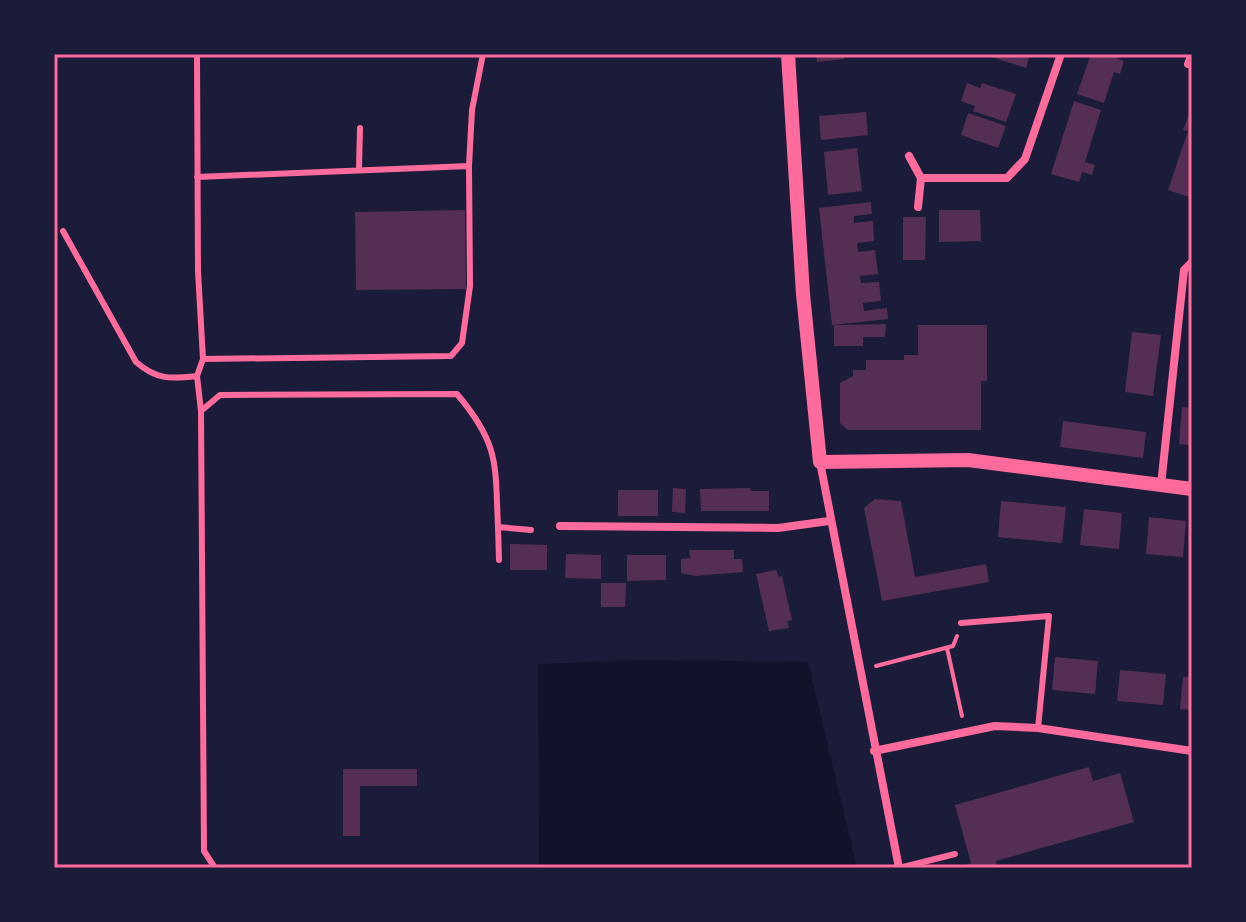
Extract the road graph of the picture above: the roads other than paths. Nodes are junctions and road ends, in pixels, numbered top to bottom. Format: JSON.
{"nodes":[{"id":1,"x":197,"y":54,"type":"edge"},
{"id":2,"x":483,"y":54,"type":"edge"},
{"id":3,"x":788,"y":54,"type":"edge"},
{"id":4,"x":1061,"y":54,"type":"edge"},
{"id":5,"x":1192,"y":54,"type":"edge"},
{"id":6,"x":1188,"y":64,"type":"dead end"},
{"id":7,"x":360,"y":128,"type":"dead end"},
{"id":8,"x":909,"y":156,"type":"dead end"},
{"id":9,"x":469,"y":166,"type":"junction"},
{"id":10,"x":359,"y":169,"type":"junction"},
{"id":11,"x":197,"y":177,"type":"junction"},
{"id":12,"x":921,"y":178,"type":"junction"},
{"id":13,"x":918,"y":207,"type":"dead end"},
{"id":14,"x":63,"y":231,"type":"dead end"},
{"id":15,"x":1192,"y":262,"type":"edge"},
{"id":16,"x":203,"y":359,"type":"junction"},
{"id":17,"x":197,"y":376,"type":"junction"},
{"id":18,"x":201,"y":411,"type":"junction"},
{"id":19,"x":820,"y":462,"type":"junction"},
{"id":20,"x":1161,"y":485,"type":"junction"},
{"id":21,"x":1192,"y":489,"type":"edge"},
{"id":22,"x":829,"y":521,"type":"junction"},
{"id":23,"x":560,"y":526,"type":"dead end"},
{"id":24,"x":498,"y":527,"type":"junction"},
{"id":25,"x":531,"y":530,"type":"dead end"},
{"id":26,"x":499,"y":560,"type":"dead end"},
{"id":27,"x":961,"y":623,"type":"road end"},
{"id":28,"x":1038,"y":728,"type":"junction"},
{"id":29,"x":874,"y":751,"type":"junction"},
{"id":30,"x":1192,"y":751,"type":"edge"},
{"id":31,"x":955,"y":854,"type":"dead end"},
{"id":32,"x":215,"y":868,"type":"edge"},
{"id":33,"x":899,"y":868,"type":"edge"}],
"edges":[{"from":1,"to":11,"type":"lane"},
{"from":2,"to":9,"type":"lane"},
{"from":3,"to":19,"type":"street"},
{"from":4,"to":12,"type":"street"},
{"from":5,"to":6,"type":"street"},
{"from":7,"to":10,"type":"lane"},
{"from":8,"to":12,"type":"street"},
{"from":9,"to":10,"type":"lane"},
{"from":9,"to":16,"type":"lane"},
{"from":10,"to":11,"type":"lane"},
{"from":11,"to":16,"type":"lane"},
{"from":12,"to":13,"type":"street"},
{"from":14,"to":17,"type":"lane"},
{"from":15,"to":20,"type":"street"},
{"from":16,"to":17,"type":"lane"},
{"from":17,"to":18,"type":"lane"},
{"from":18,"to":24,"type":"lane"},
{"from":18,"to":32,"type":"lane"},
{"from":19,"to":20,"type":"street"},
{"from":19,"to":22,"type":"street"},
{"from":20,"to":21,"type":"street"},
{"from":22,"to":23,"type":"street"},
{"from":22,"to":29,"type":"street"},
{"from":24,"to":25,"type":"lane"},
{"from":24,"to":26,"type":"lane"},
{"from":27,"to":28,"type":"lane"},
{"from":28,"to":29,"type":"street"},
{"from":28,"to":30,"type":"street"},
{"from":29,"to":33,"type":"street"},
{"from":31,"to":33,"type":"lane"}]}
